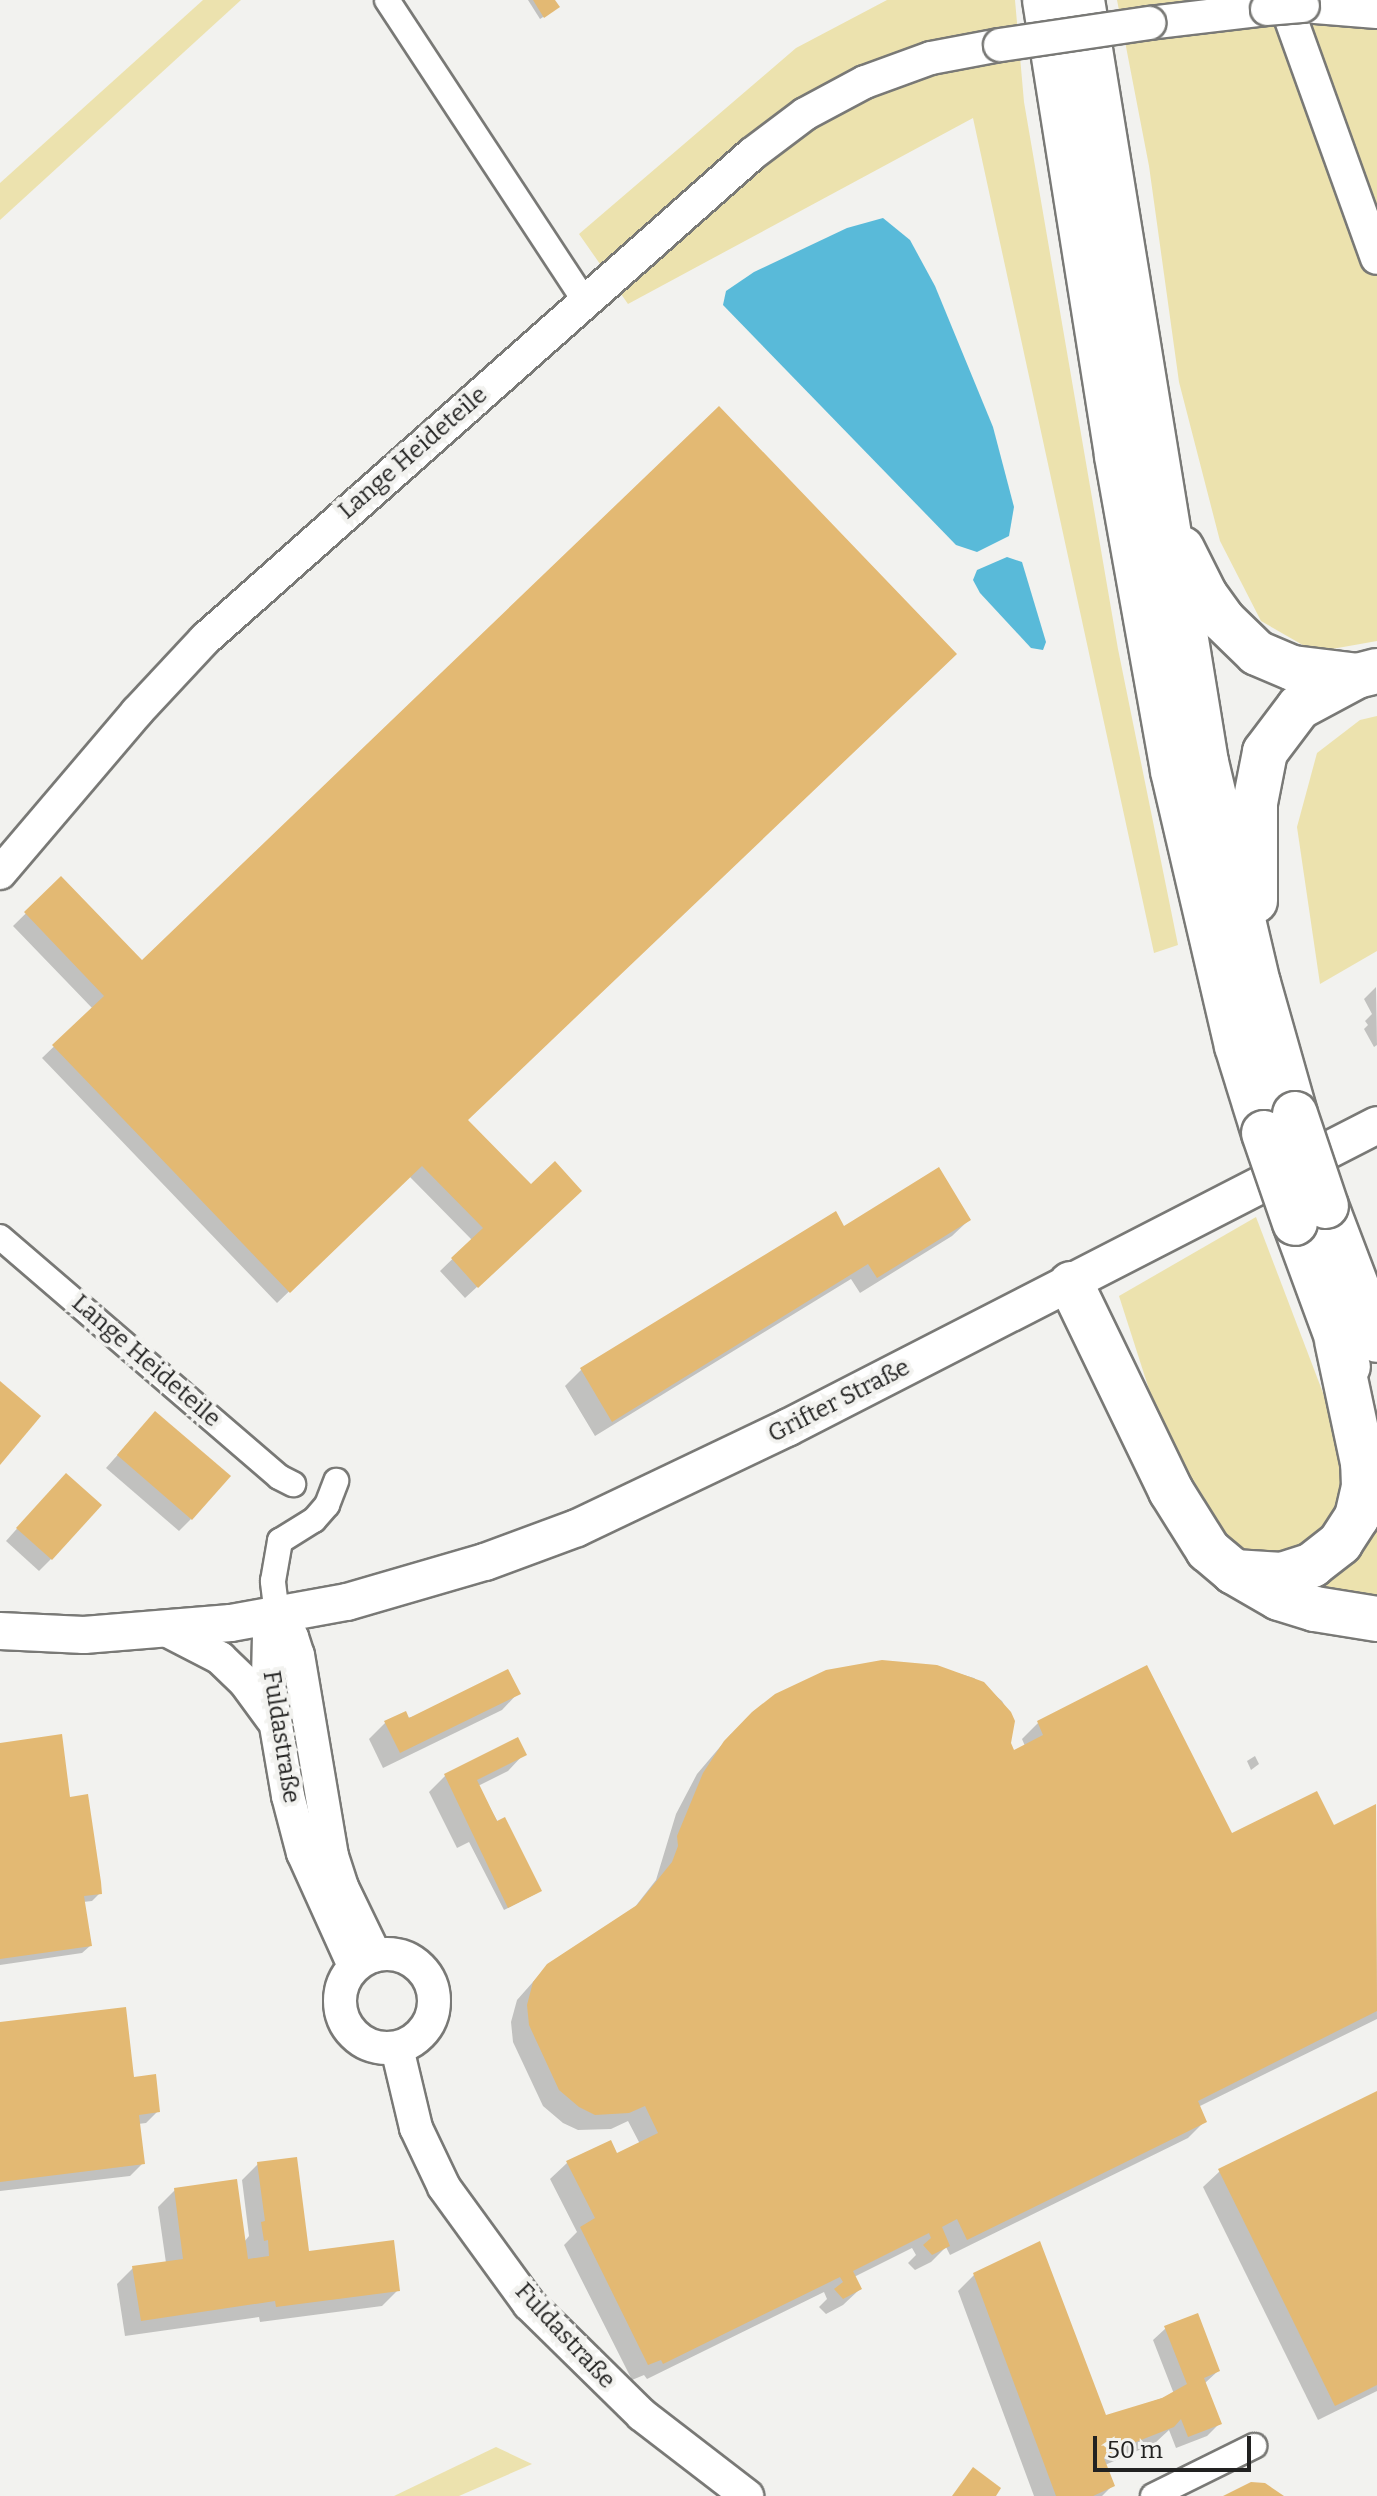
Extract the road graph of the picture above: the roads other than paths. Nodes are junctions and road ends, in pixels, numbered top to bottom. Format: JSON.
{"nodes":[{"id":1,"x":387,"y":0,"type":"edge"},
{"id":2,"x":1045,"y":0,"type":"edge"},
{"id":3,"x":1082,"y":0,"type":"edge"},
{"id":4,"x":1285,"y":5,"type":"edge"},
{"id":5,"x":1377,"y":12,"type":"edge"},
{"id":6,"x":1377,"y":258,"type":"edge"},
{"id":7,"x":585,"y":301,"type":"junction"},
{"id":8,"x":1161,"y":491,"type":"junction"},
{"id":9,"x":1367,"y":674,"type":"edge"},
{"id":10,"x":0,"y":873,"type":"edge"},
{"id":11,"x":1258,"y":983,"type":"junction"},
{"id":12,"x":1280,"y":1123,"type":"junction"},
{"id":13,"x":1377,"y":1125,"type":"edge"},
{"id":14,"x":0,"y":1237,"type":"edge"},
{"id":15,"x":1071,"y":1284,"type":"junction"},
{"id":16,"x":1357,"y":1341,"type":"edge"},
{"id":17,"x":1377,"y":1433,"type":"edge"},
{"id":18,"x":336,"y":1481,"type":"dead end"},
{"id":19,"x":293,"y":1484,"type":"dead end"},
{"id":20,"x":1234,"y":1572,"type":"junction"},
{"id":21,"x":277,"y":1615,"type":"junction"},
{"id":22,"x":1377,"y":1619,"type":"edge"},
{"id":23,"x":0,"y":1631,"type":"edge"},
{"id":24,"x":168,"y":1631,"type":"junction"},
{"id":25,"x":276,"y":1725,"type":"junction"},
{"id":26,"x":365,"y":1960,"type":"junction"},
{"id":27,"x":397,"y":2048,"type":"junction"},
{"id":28,"x":1254,"y":2446,"type":"dead end"},
{"id":29,"x":747,"y":2496,"type":"edge"},
{"id":30,"x":1153,"y":2496,"type":"edge"}],
"edges":[{"from":1,"to":7,"type":"street"},
{"from":2,"to":12,"type":"highway"},
{"from":3,"to":8,"type":"highway"},
{"from":4,"to":5,"type":"street","name":"Lange Heideteile"},
{"from":4,"to":6,"type":"street"},
{"from":4,"to":7,"type":"street","name":"Lange Heideteile","bridge":true},
{"from":7,"to":10,"type":"street","name":"Lange Heideteile"},
{"from":8,"to":9,"type":"highway"},
{"from":8,"to":11,"type":"highway"},
{"from":9,"to":11,"type":"highway"},
{"from":11,"to":12,"type":"highway"},
{"from":12,"to":16,"type":"highway","bridge":true},
{"from":13,"to":15,"type":"main road","name":"Grifter Straße"},
{"from":14,"to":19,"type":"street","name":"Lange Heideteile"},
{"from":15,"to":20,"type":"highway"},
{"from":15,"to":21,"type":"main road","name":"Grifter Straße"},
{"from":16,"to":17,"type":"highway"},
{"from":16,"to":20,"type":"highway"},
{"from":18,"to":21,"type":"street"},
{"from":20,"to":22,"type":"highway"},
{"from":21,"to":24,"type":"main road","name":"Grifter Straße"},
{"from":21,"to":25,"type":"street","name":"Fuldastraße"},
{"from":21,"to":26,"type":"street","name":"Fuldastraße"},
{"from":23,"to":24,"type":"main road","name":"Grifter Straße"},
{"from":24,"to":25,"type":"street"},
{"from":25,"to":26,"type":"street","name":"Fuldastraße"},
{"from":26,"to":27,"type":"street"},
{"from":26,"to":27,"type":"street"},
{"from":27,"to":29,"type":"street","name":"Fuldastraße"},
{"from":28,"to":30,"type":"street"}]}
